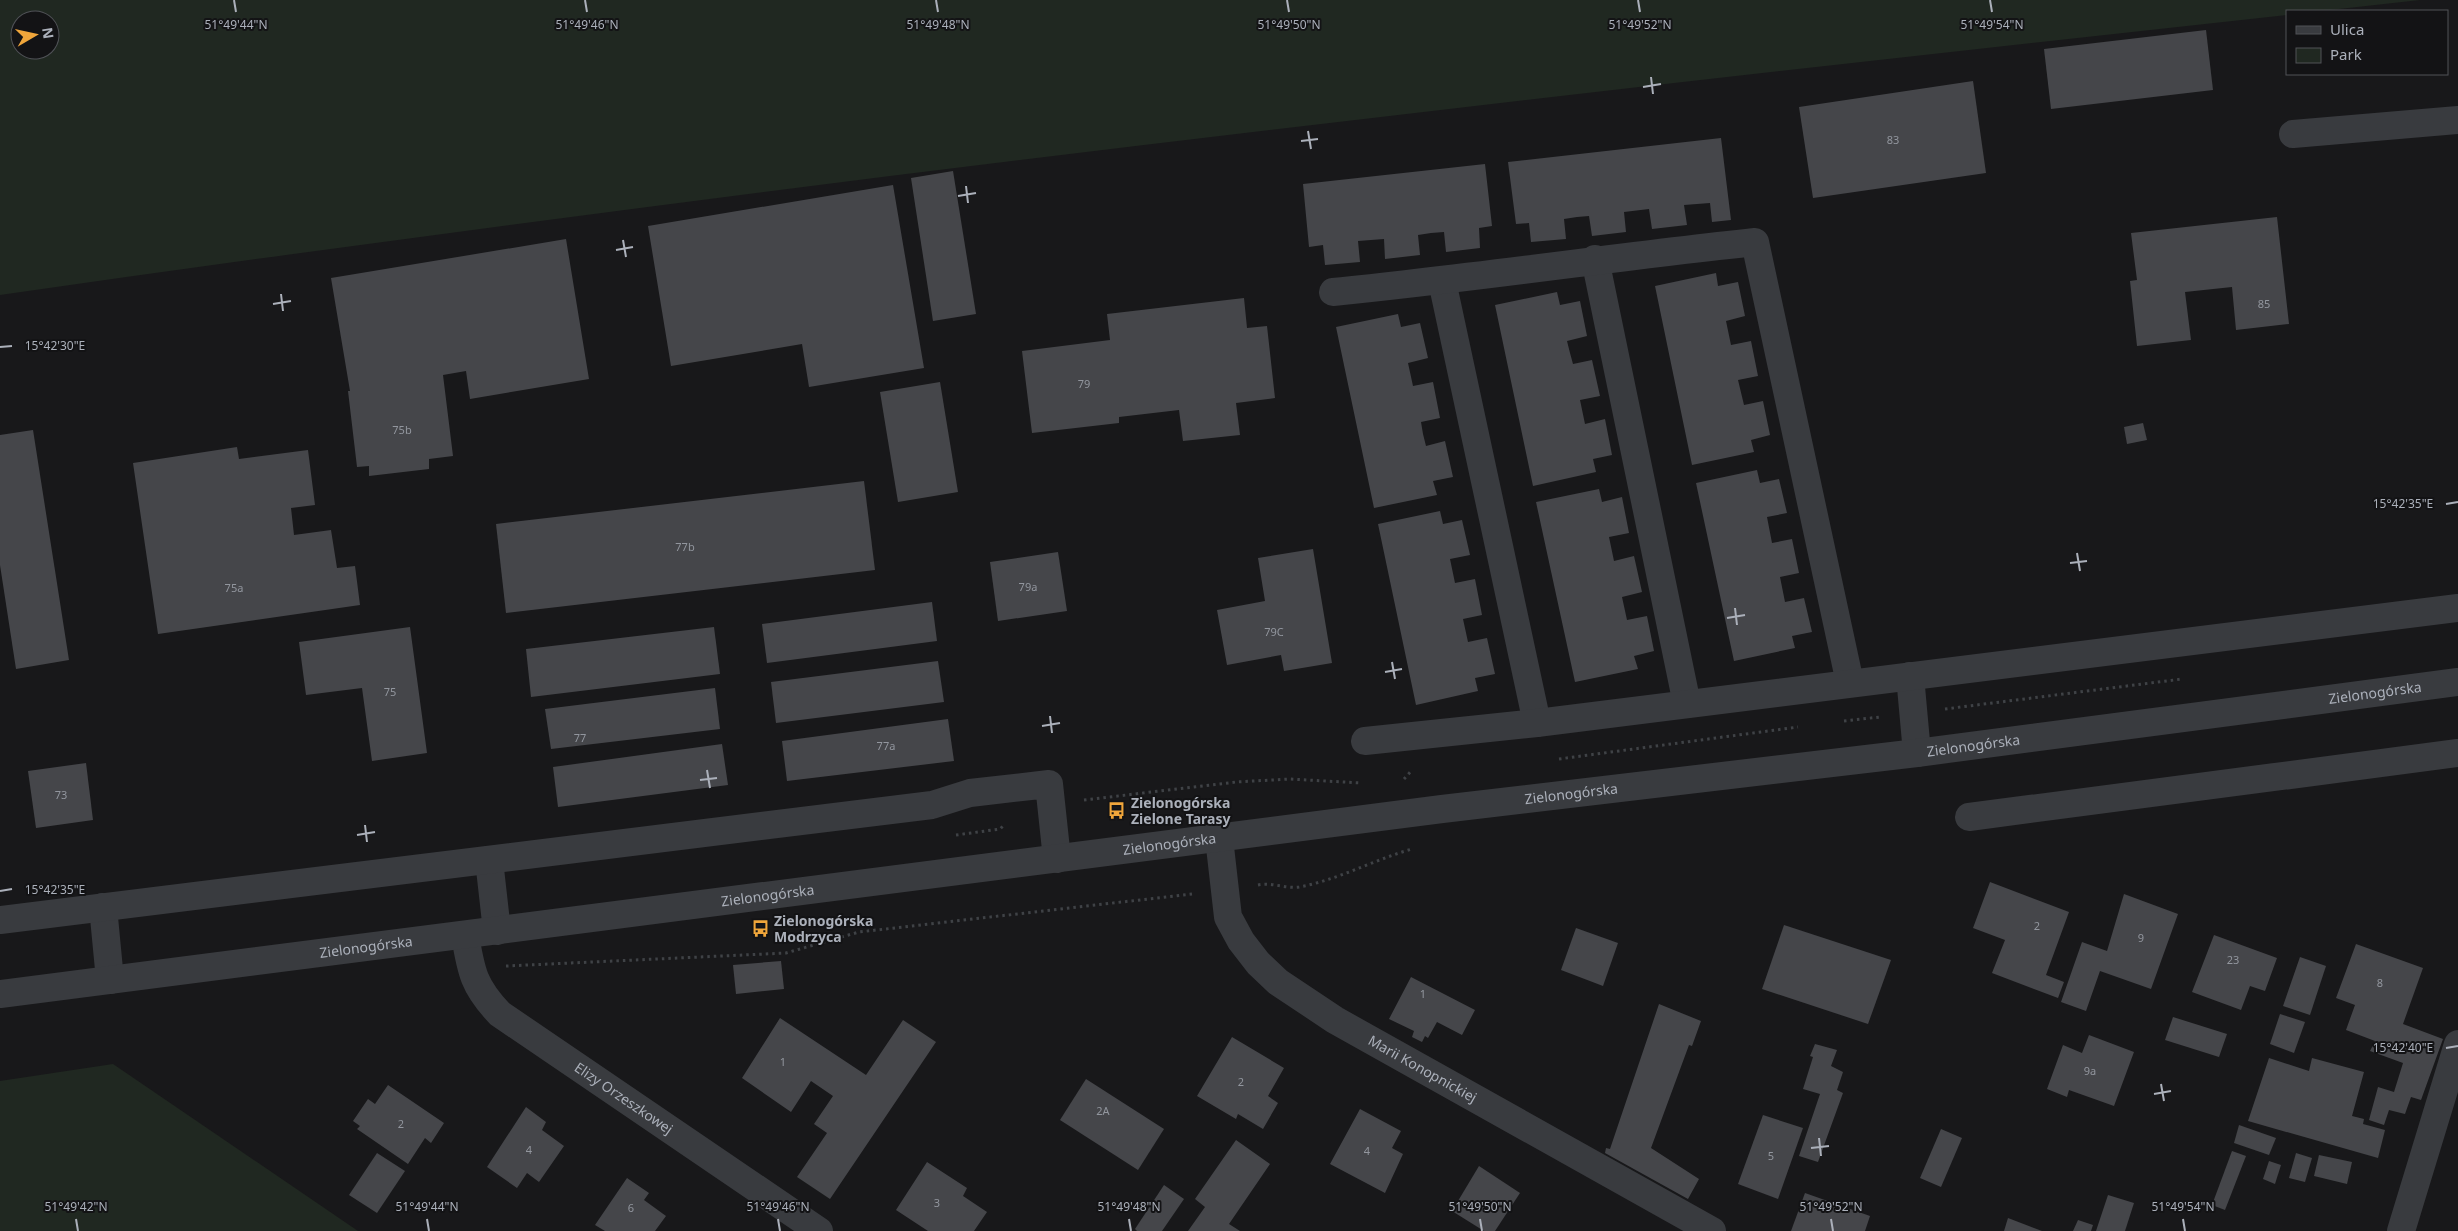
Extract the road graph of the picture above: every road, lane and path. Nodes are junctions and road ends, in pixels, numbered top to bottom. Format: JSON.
{"nodes":[{"id":1,"x":2458,"y":120,"type":"edge"},
{"id":2,"x":2293,"y":134,"type":"dead end"},
{"id":3,"x":1595,"y":260,"type":"junction"},
{"id":4,"x":1442,"y":281,"type":"junction"},
{"id":5,"x":1333,"y":292,"type":"dead end"},
{"id":6,"x":2458,"y":608,"type":"edge"},
{"id":7,"x":1910,"y":676,"type":"junction"},
{"id":8,"x":2185,"y":678,"type":"dead end"},
{"id":9,"x":2458,"y":682,"type":"edge"},
{"id":10,"x":1850,"y":683,"type":"junction"},
{"id":11,"x":1687,"y":704,"type":"junction"},
{"id":12,"x":1914,"y":713,"type":"junction"},
{"id":13,"x":1840,"y":722,"type":"dead end"},
{"id":14,"x":1537,"y":723,"type":"junction"},
{"id":15,"x":1802,"y":726,"type":"dead end"},
{"id":16,"x":1365,"y":741,"type":"dead end"},
{"id":17,"x":1918,"y":753,"type":"junction"},
{"id":18,"x":2458,"y":753,"type":"edge"},
{"id":19,"x":1556,"y":759,"type":"dead end"},
{"id":20,"x":1413,"y":777,"type":"dead end"},
{"id":21,"x":1396,"y":780,"type":"dead end"},
{"id":22,"x":1364,"y":783,"type":"dead end"},
{"id":23,"x":1053,"y":803,"type":"junction"},
{"id":24,"x":1969,"y":817,"type":"dead end"},
{"id":25,"x":1007,"y":823,"type":"dead end"},
{"id":26,"x":952,"y":835,"type":"dead end"},
{"id":27,"x":1219,"y":838,"type":"junction"},
{"id":28,"x":1057,"y":859,"type":"junction"},
{"id":29,"x":489,"y":860,"type":"junction"},
{"id":30,"x":103,"y":908,"type":"junction"},
{"id":31,"x":0,"y":920,"type":"edge"},
{"id":32,"x":496,"y":931,"type":"junction"},
{"id":33,"x":465,"y":936,"type":"junction"},
{"id":34,"x":110,"y":980,"type":"junction"},
{"id":35,"x":0,"y":994,"type":"edge"},
{"id":36,"x":2458,"y":1044,"type":"edge"},
{"id":37,"x":819,"y":1231,"type":"edge"},
{"id":38,"x":1712,"y":1231,"type":"edge"},
{"id":39,"x":2401,"y":1231,"type":"edge"}],
"edges":[{"from":1,"to":2,"type":"street"},
{"from":3,"to":4,"type":"street"},
{"from":3,"to":10,"type":"street"},
{"from":3,"to":11,"type":"street"},
{"from":4,"to":5,"type":"street"},
{"from":4,"to":14,"type":"street"},
{"from":6,"to":7,"type":"street"},
{"from":7,"to":10,"type":"street"},
{"from":7,"to":12,"type":"street"},
{"from":8,"to":12,"type":"path"},
{"from":9,"to":17,"type":"street","name":"Zielonogórska"},
{"from":10,"to":11,"type":"street"},
{"from":11,"to":14,"type":"street"},
{"from":12,"to":13,"type":"path"},
{"from":12,"to":17,"type":"street"},
{"from":14,"to":16,"type":"street"},
{"from":15,"to":19,"type":"path"},
{"from":17,"to":27,"type":"street","name":"Zielonogórska"},
{"from":18,"to":24,"type":"street"},
{"from":20,"to":21,"type":"path"},
{"from":22,"to":23,"type":"path"},
{"from":23,"to":28,"type":"street"},
{"from":23,"to":29,"type":"street"},
{"from":25,"to":26,"type":"path"},
{"from":27,"to":28,"type":"street","name":"Zielonogórska"},
{"from":27,"to":38,"type":"street","name":"Marii Konopnickiej"},
{"from":28,"to":32,"type":"street","name":"Zielonogórska"},
{"from":29,"to":30,"type":"street"},
{"from":29,"to":32,"type":"street"},
{"from":30,"to":31,"type":"street"},
{"from":30,"to":34,"type":"street"},
{"from":32,"to":33,"type":"street","name":"Zielonogórska"},
{"from":33,"to":34,"type":"street","name":"Zielonogórska"},
{"from":33,"to":37,"type":"street","name":"Elizy Orzeszkowej"},
{"from":34,"to":35,"type":"street","name":"Zielonogórska"},
{"from":36,"to":39,"type":"street"}]}
